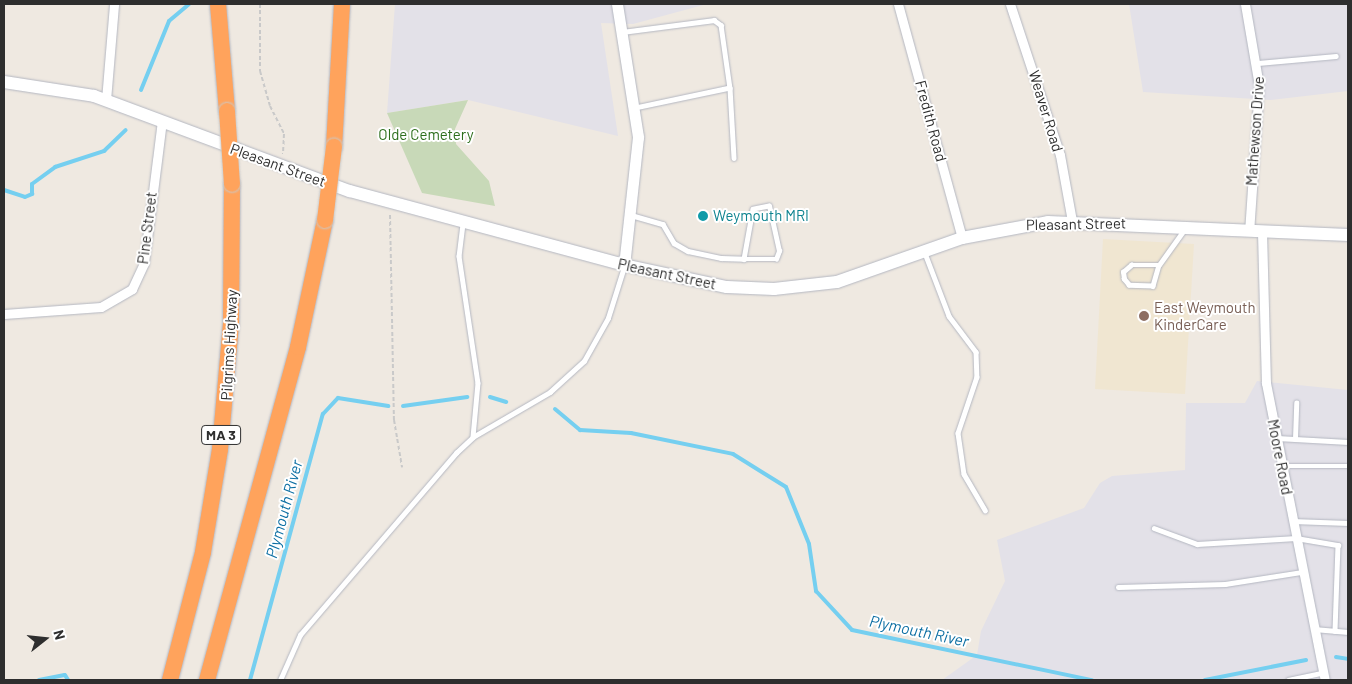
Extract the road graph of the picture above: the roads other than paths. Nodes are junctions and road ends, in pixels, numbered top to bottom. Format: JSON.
{"nodes":[{"id":1,"x":114,"y":4,"type":"edge"},
{"id":2,"x":218,"y":4,"type":"edge"},
{"id":3,"x":342,"y":4,"type":"edge"},
{"id":4,"x":617,"y":4,"type":"edge"},
{"id":5,"x":898,"y":4,"type":"edge"},
{"id":6,"x":1010,"y":4,"type":"edge"},
{"id":7,"x":1246,"y":4,"type":"edge"},
{"id":8,"x":622,"y":32,"type":"junction"},
{"id":9,"x":1336,"y":56,"type":"dead end"},
{"id":10,"x":1258,"y":63,"type":"junction"},
{"id":11,"x":4,"y":82,"type":"edge"},
{"id":12,"x":730,"y":88,"type":"junction"},
{"id":13,"x":106,"y":100,"type":"junction"},
{"id":14,"x":635,"y":108,"type":"junction"},
{"id":15,"x":162,"y":121,"type":"junction"},
{"id":16,"x":734,"y":158,"type":"dead end"},
{"id":17,"x":631,"y":215,"type":"junction"},
{"id":18,"x":1072,"y":221,"type":"junction"},
{"id":19,"x":463,"y":222,"type":"junction"},
{"id":20,"x":1188,"y":225,"type":"junction"},
{"id":21,"x":1249,"y":230,"type":"junction"},
{"id":22,"x":1262,"y":232,"type":"junction"},
{"id":23,"x":1348,"y":235,"type":"edge"},
{"id":24,"x":962,"y":238,"type":"junction"},
{"id":25,"x":924,"y":252,"type":"junction"},
{"id":26,"x":744,"y":259,"type":"junction"},
{"id":27,"x":1159,"y":265,"type":"junction"},
{"id":28,"x":624,"y":266,"type":"junction"},
{"id":29,"x":4,"y":314,"type":"edge"},
{"id":30,"x":1296,"y":403,"type":"dead end"},
{"id":31,"x":473,"y":437,"type":"junction"},
{"id":32,"x":1277,"y":438,"type":"junction"},
{"id":33,"x":1296,"y":439,"type":"junction"},
{"id":34,"x":1348,"y":442,"type":"edge"},
{"id":35,"x":1282,"y":466,"type":"junction"},
{"id":36,"x":1348,"y":466,"type":"edge"},
{"id":37,"x":986,"y":510,"type":"dead end"},
{"id":38,"x":1292,"y":521,"type":"junction"},
{"id":39,"x":1348,"y":523,"type":"edge"},
{"id":40,"x":1154,"y":528,"type":"dead end"},
{"id":41,"x":1296,"y":538,"type":"junction"},
{"id":42,"x":1302,"y":572,"type":"junction"},
{"id":43,"x":1118,"y":587,"type":"dead end"},
{"id":44,"x":1312,"y":629,"type":"junction"},
{"id":45,"x":1335,"y":631,"type":"junction"},
{"id":46,"x":1348,"y":632,"type":"edge"},
{"id":47,"x":1323,"y":676,"type":"edge"},
{"id":48,"x":170,"y":680,"type":"edge"},
{"id":49,"x":207,"y":680,"type":"edge"},
{"id":50,"x":280,"y":680,"type":"edge"},
{"id":51,"x":1288,"y":680,"type":"edge"}],
"edges":[{"from":1,"to":13,"type":"street"},
{"from":2,"to":48,"type":"highway","name":"Pilgrims Highway","number":"MA 3","bridge":true},
{"from":3,"to":49,"type":"highway","bridge":true},
{"from":4,"to":8,"type":"street"},
{"from":5,"to":24,"type":"street","name":"Fredith Road"},
{"from":6,"to":18,"type":"street","name":"Weaver Road"},
{"from":7,"to":10,"type":"street","name":"Mathewson Drive"},
{"from":8,"to":12,"type":"lane"},
{"from":8,"to":14,"type":"street"},
{"from":9,"to":10,"type":"lane"},
{"from":10,"to":21,"type":"street","name":"Mathewson Drive"},
{"from":11,"to":13,"type":"main road","name":"Pleasant Street"},
{"from":12,"to":14,"type":"lane"},
{"from":12,"to":16,"type":"lane"},
{"from":13,"to":15,"type":"main road","name":"Pleasant Street"},
{"from":14,"to":17,"type":"street"},
{"from":15,"to":19,"type":"main road","name":"Pleasant Street"},
{"from":15,"to":29,"type":"street","name":"Pine Street"},
{"from":17,"to":26,"type":"lane"},
{"from":17,"to":28,"type":"street"},
{"from":18,"to":20,"type":"main road","name":"Pleasant Street"},
{"from":18,"to":24,"type":"main road","name":"Pleasant Street"},
{"from":19,"to":28,"type":"main road","name":"Pleasant Street"},
{"from":19,"to":31,"type":"lane"},
{"from":20,"to":21,"type":"main road","name":"Pleasant Street"},
{"from":20,"to":27,"type":"lane"},
{"from":21,"to":22,"type":"main road","name":"Pleasant Street"},
{"from":22,"to":23,"type":"main road","name":"Pleasant Street"},
{"from":22,"to":32,"type":"street","name":"Moore Road"},
{"from":24,"to":25,"type":"main road","name":"Pleasant Street"},
{"from":25,"to":28,"type":"main road","name":"Pleasant Street"},
{"from":25,"to":37,"type":"lane"},
{"from":26,"to":26,"type":"lane"},
{"from":27,"to":27,"type":"lane"},
{"from":28,"to":31,"type":"lane"},
{"from":30,"to":33,"type":"lane"},
{"from":31,"to":50,"type":"lane"},
{"from":32,"to":33,"type":"lane"},
{"from":32,"to":35,"type":"street","name":"Moore Road"},
{"from":33,"to":34,"type":"lane"},
{"from":35,"to":36,"type":"lane"},
{"from":35,"to":38,"type":"street","name":"Moore Road"},
{"from":38,"to":39,"type":"lane"},
{"from":38,"to":41,"type":"street","name":"Moore Road"},
{"from":40,"to":41,"type":"lane"},
{"from":41,"to":42,"type":"street","name":"Moore Road"},
{"from":41,"to":45,"type":"lane"},
{"from":42,"to":43,"type":"lane"},
{"from":42,"to":44,"type":"street","name":"Moore Road"},
{"from":44,"to":45,"type":"lane"},
{"from":44,"to":47,"type":"street","name":"Moore Road"},
{"from":45,"to":46,"type":"lane"},
{"from":47,"to":51,"type":"lane"}]}
